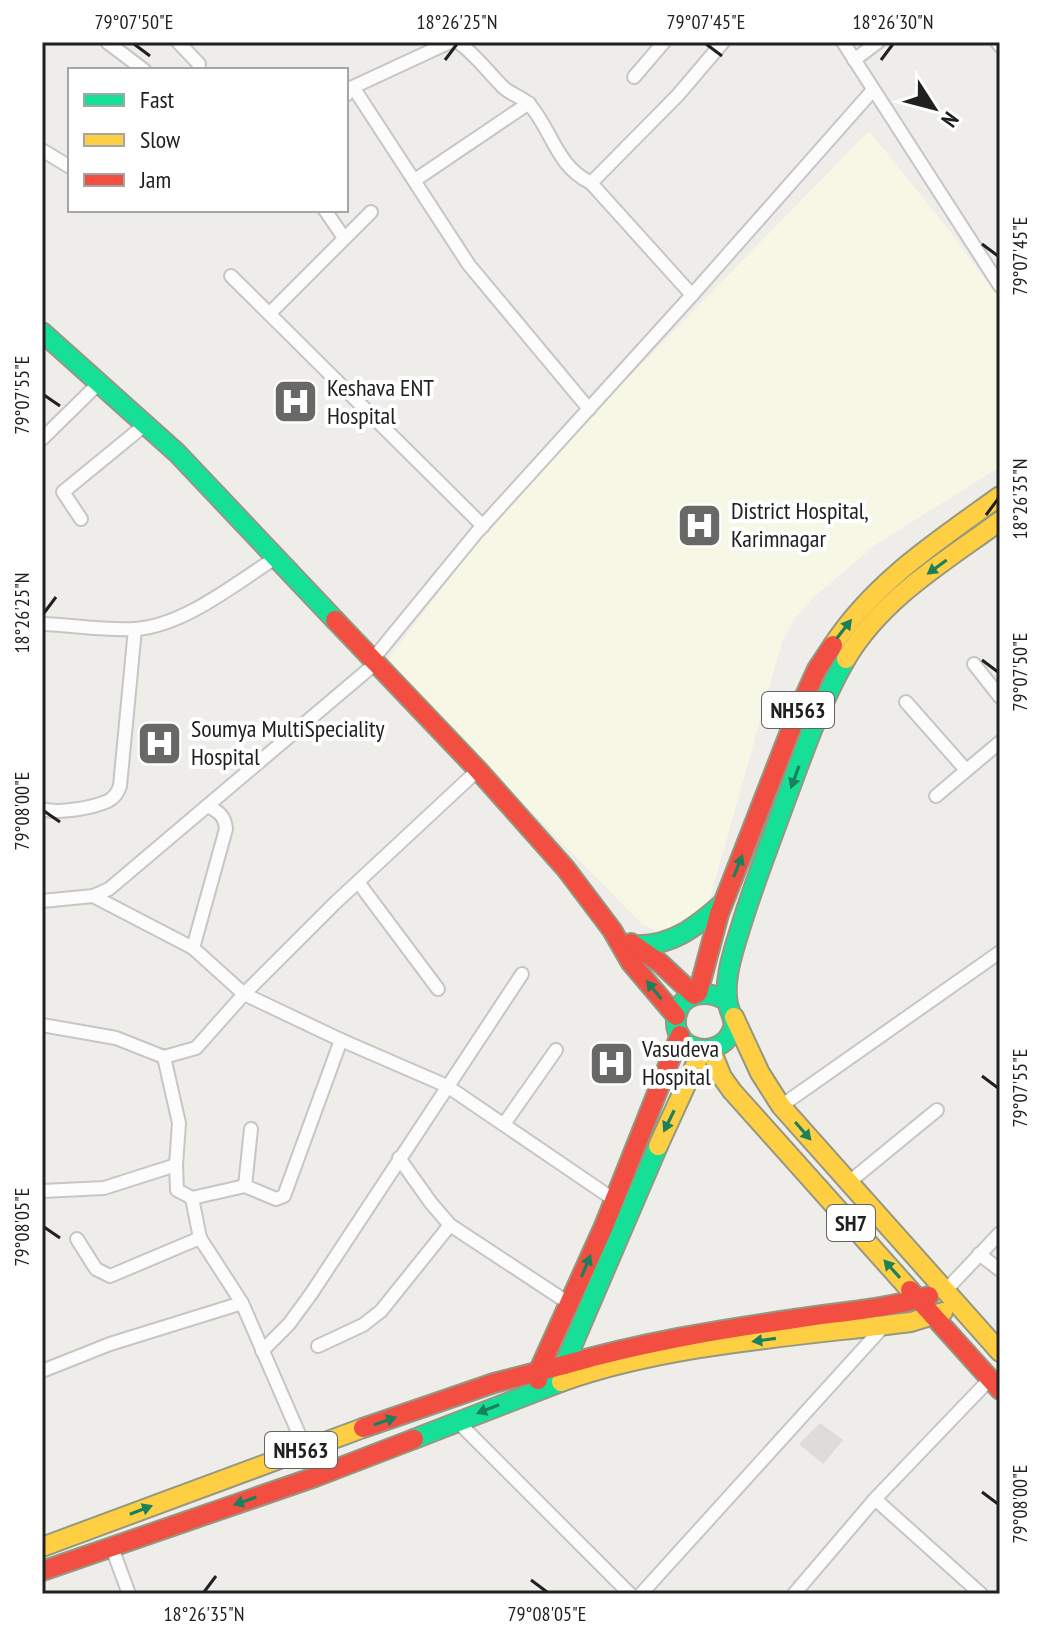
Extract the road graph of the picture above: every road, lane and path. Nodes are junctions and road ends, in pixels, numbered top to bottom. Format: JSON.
{"nodes":[{"id":1,"x":107,"y":42,"type":"edge"},
{"id":2,"x":178,"y":42,"type":"edge"},
{"id":3,"x":450,"y":42,"type":"edge"},
{"id":4,"x":458,"y":42,"type":"edge"},
{"id":5,"x":664,"y":42,"type":"edge"},
{"id":6,"x":723,"y":42,"type":"edge"},
{"id":7,"x":878,"y":42,"type":"edge"},
{"id":8,"x":842,"y":43,"type":"edge"},
{"id":9,"x":854,"y":60,"type":"junction"},
{"id":10,"x":199,"y":64,"type":"dead end"},
{"id":11,"x":141,"y":68,"type":"edge"},
{"id":12,"x":634,"y":77,"type":"dead end"},
{"id":13,"x":873,"y":90,"type":"junction"},
{"id":14,"x":350,"y":91,"type":"edge"},
{"id":15,"x":529,"y":103,"type":"junction"},
{"id":16,"x":42,"y":150,"type":"edge"},
{"id":17,"x":68,"y":166,"type":"edge"},
{"id":18,"x":415,"y":180,"type":"junction"},
{"id":19,"x":591,"y":183,"type":"junction"},
{"id":20,"x":326,"y":212,"type":"edge"},
{"id":21,"x":371,"y":212,"type":"dead end"},
{"id":22,"x":344,"y":238,"type":"junction"},
{"id":23,"x":231,"y":276,"type":"dead end"},
{"id":24,"x":1000,"y":286,"type":"edge"},
{"id":25,"x":692,"y":295,"type":"junction"},
{"id":26,"x":270,"y":313,"type":"junction"},
{"id":27,"x":42,"y":332,"type":"edge"},
{"id":28,"x":98,"y":384,"type":"junction"},
{"id":29,"x":589,"y":409,"type":"junction"},
{"id":30,"x":146,"y":424,"type":"junction"},
{"id":31,"x":42,"y":439,"type":"edge"},
{"id":32,"x":1000,"y":496,"type":"edge"},
{"id":33,"x":81,"y":519,"type":"dead end"},
{"id":34,"x":1000,"y":521,"type":"edge"},
{"id":35,"x":483,"y":526,"type":"junction"},
{"id":36,"x":277,"y":557,"type":"junction"},
{"id":37,"x":42,"y":624,"type":"edge"},
{"id":38,"x":135,"y":629,"type":"junction"},
{"id":39,"x":375,"y":661,"type":"junction"},
{"id":40,"x":974,"y":664,"type":"dead end"},
{"id":41,"x":1000,"y":697,"type":"edge"},
{"id":42,"x":906,"y":702,"type":"dead end"},
{"id":43,"x":1000,"y":742,"type":"edge"},
{"id":44,"x":478,"y":770,"type":"junction"},
{"id":45,"x":966,"y":770,"type":"junction"},
{"id":46,"x":936,"y":796,"type":"dead end"},
{"id":47,"x":208,"y":806,"type":"junction"},
{"id":48,"x":42,"y":809,"type":"edge"},
{"id":49,"x":358,"y":882,"type":"junction"},
{"id":50,"x":93,"y":896,"type":"junction"},
{"id":51,"x":42,"y":901,"type":"edge"},
{"id":52,"x":723,"y":903,"type":"junction"},
{"id":53,"x":612,"y":930,"type":"junction"},
{"id":54,"x":634,"y":945,"type":"junction"},
{"id":55,"x":193,"y":948,"type":"junction"},
{"id":56,"x":1000,"y":952,"type":"edge"},
{"id":57,"x":522,"y":974,"type":"dead end"},
{"id":58,"x":438,"y":989,"type":"dead end"},
{"id":59,"x":244,"y":994,"type":"junction"},
{"id":60,"x":696,"y":994,"type":"junction"},
{"id":61,"x":731,"y":1009,"type":"junction"},
{"id":62,"x":42,"y":1025,"type":"edge"},
{"id":63,"x":678,"y":1026,"type":"junction"},
{"id":64,"x":341,"y":1040,"type":"junction"},
{"id":65,"x":556,"y":1050,"type":"dead end"},
{"id":66,"x":707,"y":1050,"type":"junction"},
{"id":67,"x":164,"y":1057,"type":"junction"},
{"id":68,"x":447,"y":1086,"type":"junction"},
{"id":69,"x":781,"y":1106,"type":"junction"},
{"id":70,"x":937,"y":1110,"type":"dead end"},
{"id":71,"x":504,"y":1124,"type":"junction"},
{"id":72,"x":251,"y":1129,"type":"dead end"},
{"id":73,"x":399,"y":1158,"type":"junction"},
{"id":74,"x":176,"y":1165,"type":"junction"},
{"id":75,"x":848,"y":1183,"type":"junction"},
{"id":76,"x":245,"y":1186,"type":"junction"},
{"id":77,"x":42,"y":1191,"type":"edge"},
{"id":78,"x":192,"y":1198,"type":"junction"},
{"id":79,"x":613,"y":1199,"type":"junction"},
{"id":80,"x":450,"y":1225,"type":"junction"},
{"id":81,"x":1000,"y":1233,"type":"edge"},
{"id":82,"x":200,"y":1238,"type":"junction"},
{"id":83,"x":77,"y":1239,"type":"dead end"},
{"id":84,"x":979,"y":1254,"type":"junction"},
{"id":85,"x":1000,"y":1270,"type":"edge"},
{"id":86,"x":951,"y":1298,"type":"junction"},
{"id":87,"x":919,"y":1299,"type":"junction"},
{"id":88,"x":242,"y":1303,"type":"junction"},
{"id":89,"x":570,"y":1304,"type":"junction"},
{"id":90,"x":935,"y":1316,"type":"junction"},
{"id":91,"x":884,"y":1326,"type":"junction"},
{"id":92,"x":318,"y":1346,"type":"dead end"},
{"id":93,"x":262,"y":1351,"type":"junction"},
{"id":94,"x":1000,"y":1352,"type":"edge"},
{"id":95,"x":539,"y":1370,"type":"junction"},
{"id":96,"x":42,"y":1371,"type":"edge"},
{"id":97,"x":562,"y":1373,"type":"junction"},
{"id":98,"x":995,"y":1384,"type":"edge"},
{"id":99,"x":536,"y":1390,"type":"junction"},
{"id":100,"x":456,"y":1421,"type":"junction"},
{"id":101,"x":305,"y":1448,"type":"junction"},
{"id":102,"x":875,"y":1499,"type":"junction"},
{"id":103,"x":103,"y":1524,"type":"junction"},
{"id":104,"x":42,"y":1547,"type":"edge"},
{"id":105,"x":112,"y":1547,"type":"junction"},
{"id":106,"x":42,"y":1571,"type":"edge"},
{"id":107,"x":129,"y":1594,"type":"edge"},
{"id":108,"x":630,"y":1594,"type":"edge"},
{"id":109,"x":641,"y":1594,"type":"edge"},
{"id":110,"x":794,"y":1594,"type":"edge"},
{"id":111,"x":981,"y":1594,"type":"edge"}],
"edges":[{"from":1,"to":11,"type":"street"},
{"from":2,"to":10,"type":"street"},
{"from":3,"to":14,"type":"street"},
{"from":4,"to":15,"type":"street"},
{"from":5,"to":12,"type":"street"},
{"from":6,"to":19,"type":"street"},
{"from":7,"to":9,"type":"street"},
{"from":8,"to":9,"type":"street"},
{"from":9,"to":13,"type":"street"},
{"from":13,"to":24,"type":"street"},
{"from":13,"to":25,"type":"street"},
{"from":14,"to":18,"type":"street"},
{"from":15,"to":18,"type":"street"},
{"from":15,"to":19,"type":"street"},
{"from":16,"to":17,"type":"street"},
{"from":18,"to":29,"type":"street"},
{"from":19,"to":25,"type":"street"},
{"from":20,"to":22,"type":"street"},
{"from":21,"to":22,"type":"street"},
{"from":22,"to":26,"type":"street"},
{"from":23,"to":26,"type":"street"},
{"from":25,"to":29,"type":"street"},
{"from":26,"to":35,"type":"street"},
{"from":27,"to":28,"type":"main road"},
{"from":28,"to":30,"type":"main road"},
{"from":28,"to":31,"type":"street"},
{"from":29,"to":35,"type":"street"},
{"from":30,"to":33,"type":"street"},
{"from":30,"to":36,"type":"main road"},
{"from":52,"to":32,"type":"main road","number":"NH563","one_way":true},
{"from":34,"to":61,"type":"main road","number":"NH563","one_way":true},
{"from":35,"to":39,"type":"street"},
{"from":36,"to":38,"type":"street"},
{"from":36,"to":39,"type":"main road"},
{"from":37,"to":38,"type":"street"},
{"from":38,"to":48,"type":"street"},
{"from":39,"to":44,"type":"main road"},
{"from":39,"to":47,"type":"street"},
{"from":40,"to":41,"type":"street"},
{"from":42,"to":45,"type":"street"},
{"from":43,"to":45,"type":"street"},
{"from":44,"to":49,"type":"street"},
{"from":44,"to":53,"type":"main road"},
{"from":45,"to":46,"type":"street"},
{"from":47,"to":50,"type":"street"},
{"from":47,"to":55,"type":"street"},
{"from":49,"to":58,"type":"street"},
{"from":49,"to":59,"type":"street"},
{"from":50,"to":51,"type":"street"},
{"from":50,"to":55,"type":"street"},
{"from":52,"to":54,"type":"main road"},
{"from":52,"to":60,"type":"main road","number":"NH563"},
{"from":53,"to":54,"type":"main road"},
{"from":63,"to":53,"type":"main road","one_way":true},
{"from":54,"to":60,"type":"main road"},
{"from":55,"to":59,"type":"street"},
{"from":56,"to":69,"type":"street"},
{"from":57,"to":68,"type":"street"},
{"from":59,"to":64,"type":"street"},
{"from":59,"to":67,"type":"street"},
{"from":60,"to":61,"type":"main road"},
{"from":60,"to":63,"type":"main road","number":"NH563"},
{"from":61,"to":66,"type":"main road","number":"NH563"},
{"from":61,"to":69,"type":"main road","number":"SH7"},
{"from":62,"to":67,"type":"street"},
{"from":63,"to":66,"type":"main road"},
{"from":63,"to":79,"type":"main road","number":"NH563"},
{"from":64,"to":68,"type":"street"},
{"from":64,"to":76,"type":"street"},
{"from":65,"to":71,"type":"street"},
{"from":87,"to":66,"type":"main road","number":"SH7","one_way":true},
{"from":66,"to":97,"type":"main road","number":"NH563","one_way":true},
{"from":67,"to":74,"type":"street"},
{"from":68,"to":71,"type":"street"},
{"from":68,"to":73,"type":"street"},
{"from":69,"to":75,"type":"main road","number":"SH7","one_way":true},
{"from":70,"to":75,"type":"street"},
{"from":71,"to":79,"type":"street"},
{"from":72,"to":76,"type":"street"},
{"from":73,"to":80,"type":"street"},
{"from":73,"to":93,"type":"street"},
{"from":74,"to":77,"type":"street"},
{"from":74,"to":78,"type":"street"},
{"from":75,"to":86,"type":"main road","number":"SH7"},
{"from":76,"to":78,"type":"street"},
{"from":78,"to":82,"type":"street"},
{"from":89,"to":79,"type":"main road","number":"NH563","one_way":true},
{"from":80,"to":89,"type":"street"},
{"from":80,"to":92,"type":"street"},
{"from":81,"to":84,"type":"street"},
{"from":82,"to":83,"type":"street"},
{"from":82,"to":88,"type":"street"},
{"from":84,"to":85,"type":"street"},
{"from":84,"to":86,"type":"street"},
{"from":86,"to":87,"type":"main road"},
{"from":86,"to":90,"type":"main road"},
{"from":86,"to":94,"type":"main road","number":"SH7"},
{"from":87,"to":90,"type":"main road","number":"SH7"},
{"from":87,"to":97,"type":"main road"},
{"from":88,"to":93,"type":"street"},
{"from":88,"to":96,"type":"street"},
{"from":89,"to":95,"type":"main road","number":"NH563"},
{"from":90,"to":91,"type":"main road"},
{"from":90,"to":98,"type":"main road","number":"SH7"},
{"from":91,"to":97,"type":"main road","one_way":true},
{"from":91,"to":109,"type":"street"},
{"from":93,"to":101,"type":"street"},
{"from":95,"to":97,"type":"main road","number":"NH563"},
{"from":95,"to":99,"type":"main road","number":"NH563"},
{"from":101,"to":95,"type":"main road","number":"NH563","one_way":true},
{"from":97,"to":99,"type":"main road","number":"NH563"},
{"from":98,"to":102,"type":"street"},
{"from":99,"to":100,"type":"main road","number":"NH563","one_way":true},
{"from":100,"to":105,"type":"main road","number":"NH563","one_way":true},
{"from":100,"to":108,"type":"street"},
{"from":103,"to":101,"type":"main road","number":"NH563","one_way":true},
{"from":102,"to":110,"type":"street"},
{"from":102,"to":111,"type":"street"},
{"from":103,"to":104,"type":"main road","number":"NH563"},
{"from":103,"to":105,"type":"street"},
{"from":105,"to":106,"type":"main road","number":"NH563"},
{"from":105,"to":107,"type":"street"}]}
